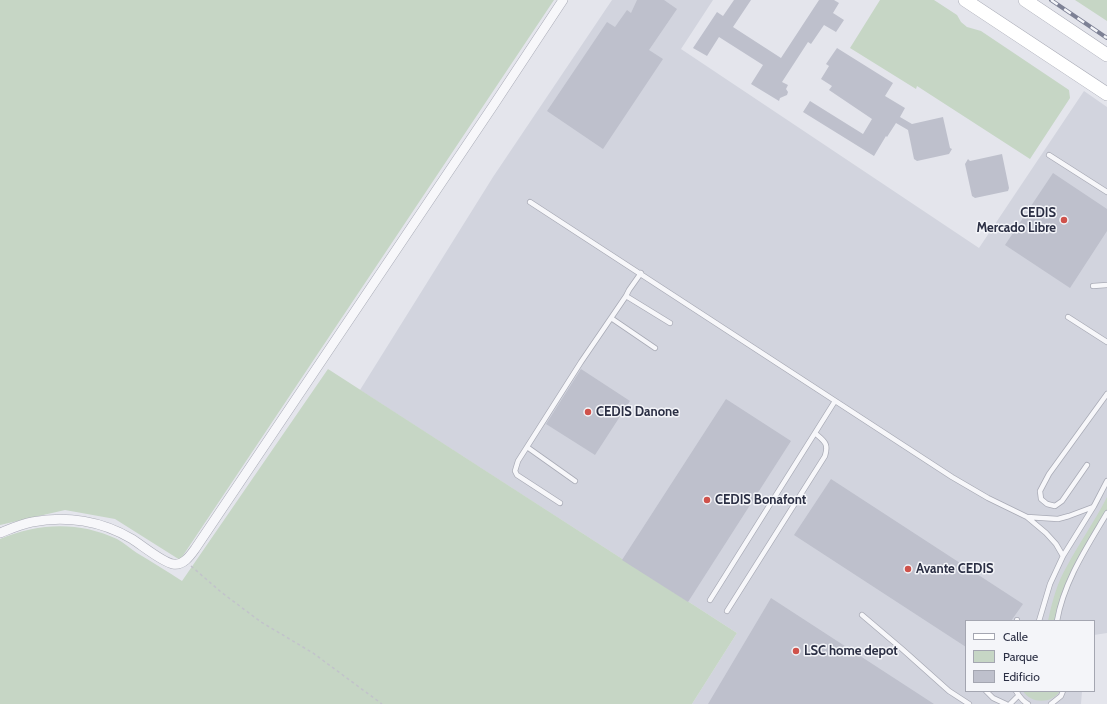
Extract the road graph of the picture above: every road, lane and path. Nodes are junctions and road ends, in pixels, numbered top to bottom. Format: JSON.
{"nodes":[{"id":1,"x":563,"y":0,"type":"edge"},
{"id":2,"x":965,"y":0,"type":"edge"},
{"id":3,"x":1025,"y":0,"type":"edge"},
{"id":4,"x":1107,"y":55,"type":"edge"},
{"id":5,"x":1107,"y":94,"type":"edge"},
{"id":6,"x":1049,"y":155,"type":"dead end"},
{"id":7,"x":1107,"y":192,"type":"edge"},
{"id":8,"x":530,"y":202,"type":"dead end"},
{"id":9,"x":641,"y":274,"type":"junction"},
{"id":10,"x":1107,"y":284,"type":"edge"},
{"id":11,"x":1093,"y":286,"type":"dead end"},
{"id":12,"x":626,"y":296,"type":"junction"},
{"id":13,"x":1068,"y":317,"type":"dead end"},
{"id":14,"x":611,"y":318,"type":"junction"},
{"id":15,"x":670,"y":323,"type":"dead end"},
{"id":16,"x":1107,"y":342,"type":"edge"},
{"id":17,"x":655,"y":348,"type":"dead end"},
{"id":18,"x":1107,"y":394,"type":"edge"},
{"id":19,"x":835,"y":401,"type":"junction"},
{"id":20,"x":816,"y":433,"type":"junction"},
{"id":21,"x":527,"y":447,"type":"junction"},
{"id":22,"x":1087,"y":465,"type":"dead end"},
{"id":23,"x":574,"y":480,"type":"dead end"},
{"id":24,"x":1107,"y":481,"type":"edge"},
{"id":25,"x":560,"y":503,"type":"dead end"},
{"id":26,"x":1094,"y":506,"type":"junction"},
{"id":27,"x":1107,"y":513,"type":"edge"},
{"id":28,"x":1027,"y":517,"type":"junction"},
{"id":29,"x":0,"y":533,"type":"edge"},
{"id":30,"x":1063,"y":556,"type":"junction"},
{"id":31,"x":186,"y":561,"type":"junction"},
{"id":32,"x":710,"y":600,"type":"dead end"},
{"id":33,"x":727,"y":612,"type":"dead end"},
{"id":34,"x":862,"y":615,"type":"dead end"},
{"id":35,"x":1039,"y":620,"type":"edge"},
{"id":36,"x":1057,"y":620,"type":"edge"},
{"id":37,"x":987,"y":692,"type":"edge"},
{"id":38,"x":1063,"y":692,"type":"edge"},
{"id":39,"x":1017,"y":694,"type":"edge"},
{"id":40,"x":382,"y":704,"type":"edge"},
{"id":41,"x":969,"y":704,"type":"edge"},
{"id":42,"x":1006,"y":704,"type":"edge"},
{"id":43,"x":1010,"y":704,"type":"edge"},
{"id":44,"x":1026,"y":704,"type":"edge"},
{"id":45,"x":1051,"y":704,"type":"edge"}],
"edges":[{"from":1,"to":31,"type":"street"},
{"from":2,"to":5,"type":"main road"},
{"from":3,"to":4,"type":"main road"},
{"from":6,"to":7,"type":"lane"},
{"from":8,"to":9,"type":"lane"},
{"from":9,"to":12,"type":"lane"},
{"from":9,"to":19,"type":"lane"},
{"from":10,"to":11,"type":"lane"},
{"from":12,"to":14,"type":"lane"},
{"from":12,"to":15,"type":"lane"},
{"from":13,"to":16,"type":"lane"},
{"from":14,"to":17,"type":"lane"},
{"from":14,"to":21,"type":"lane"},
{"from":18,"to":22,"type":"lane"},
{"from":19,"to":20,"type":"lane"},
{"from":19,"to":28,"type":"lane"},
{"from":20,"to":32,"type":"lane"},
{"from":20,"to":33,"type":"lane"},
{"from":21,"to":23,"type":"lane"},
{"from":21,"to":25,"type":"lane"},
{"from":24,"to":26,"type":"lane"},
{"from":26,"to":28,"type":"lane"},
{"from":26,"to":30,"type":"lane"},
{"from":27,"to":36,"type":"lane"},
{"from":28,"to":30,"type":"lane"},
{"from":29,"to":31,"type":"street"},
{"from":30,"to":35,"type":"lane"},
{"from":31,"to":40,"type":"path"},
{"from":34,"to":41,"type":"lane"},
{"from":37,"to":42,"type":"lane"},
{"from":38,"to":45,"type":"lane"},
{"from":39,"to":43,"type":"lane"},
{"from":39,"to":44,"type":"lane"}]}
